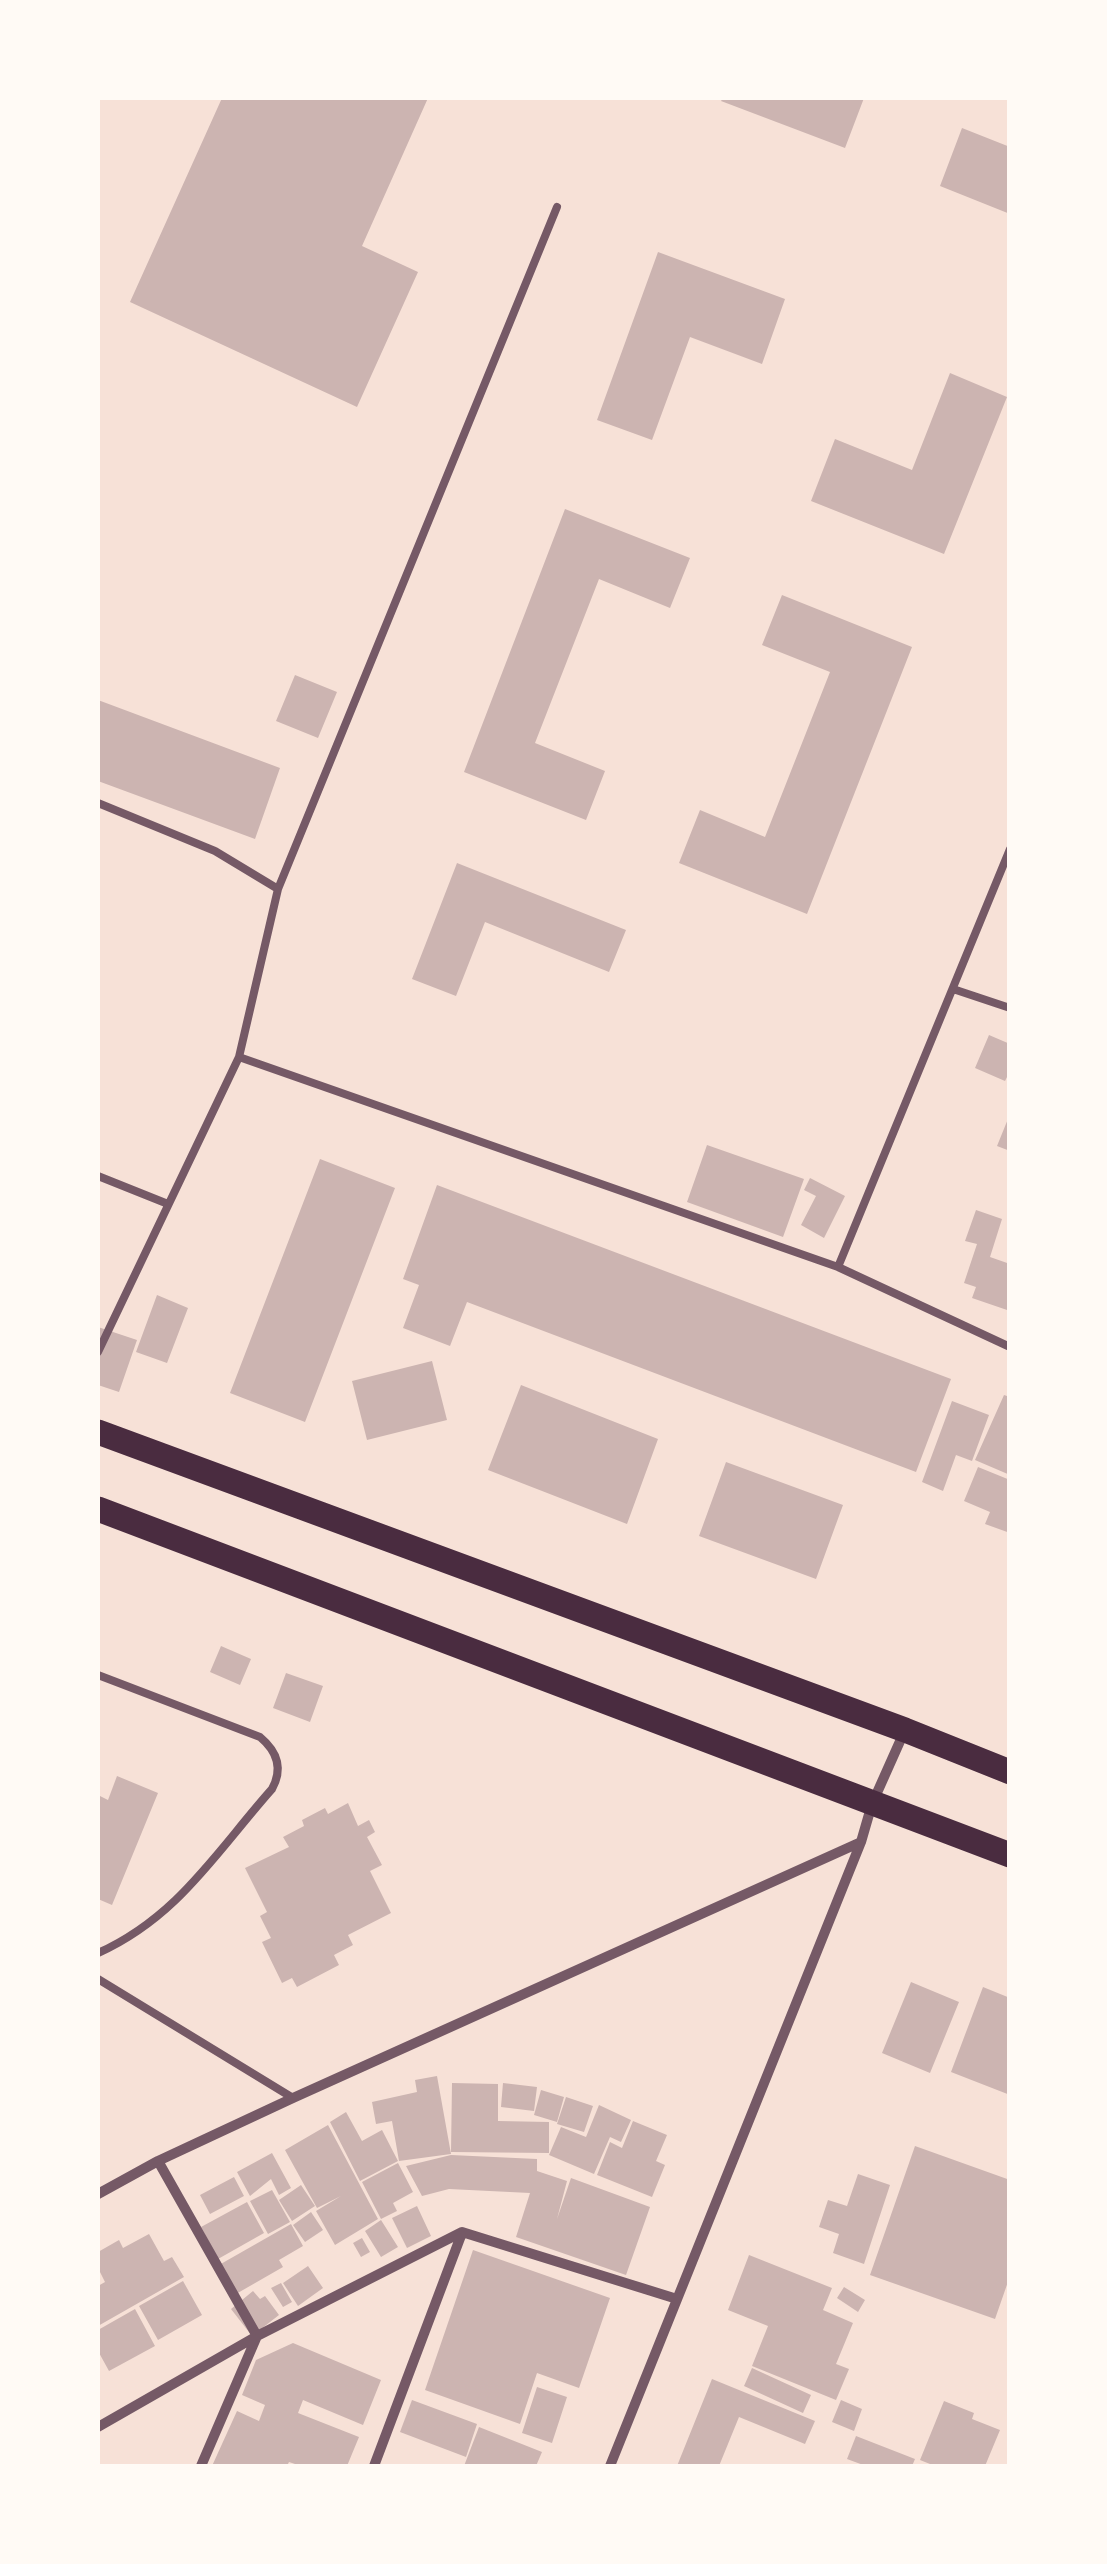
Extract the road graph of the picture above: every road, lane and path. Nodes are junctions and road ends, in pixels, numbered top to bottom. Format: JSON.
{"nodes":[{"id":1,"x":558,"y":207,"type":"dead end"},
{"id":2,"x":98,"y":802,"type":"edge"},
{"id":3,"x":1010,"y":848,"type":"edge"},
{"id":4,"x":278,"y":889,"type":"junction"},
{"id":5,"x":953,"y":988,"type":"junction"},
{"id":6,"x":1010,"y":1008,"type":"edge"},
{"id":7,"x":239,"y":1057,"type":"junction"},
{"id":8,"x":98,"y":1176,"type":"edge"},
{"id":9,"x":168,"y":1204,"type":"junction"},
{"id":10,"x":838,"y":1267,"type":"junction"},
{"id":11,"x":1010,"y":1347,"type":"edge"},
{"id":12,"x":98,"y":1352,"type":"edge"},
{"id":13,"x":98,"y":1432,"type":"edge"},
{"id":14,"x":98,"y":1509,"type":"edge"},
{"id":15,"x":98,"y":1675,"type":"edge"},
{"id":16,"x":906,"y":1730,"type":"junction"},
{"id":17,"x":1010,"y":1772,"type":"edge"},
{"id":18,"x":872,"y":1804,"type":"junction"},
{"id":19,"x":860,"y":1842,"type":"junction"},
{"id":20,"x":1010,"y":1855,"type":"edge"},
{"id":21,"x":98,"y":1953,"type":"edge"},
{"id":22,"x":98,"y":1979,"type":"edge"},
{"id":23,"x":293,"y":2098,"type":"junction"},
{"id":24,"x":158,"y":2161,"type":"junction"},
{"id":25,"x":98,"y":2194,"type":"edge"},
{"id":26,"x":462,"y":2232,"type":"junction"},
{"id":27,"x":676,"y":2299,"type":"junction"},
{"id":28,"x":257,"y":2336,"type":"junction"},
{"id":29,"x":98,"y":2427,"type":"edge"},
{"id":30,"x":200,"y":2466,"type":"edge"},
{"id":31,"x":374,"y":2466,"type":"edge"},
{"id":32,"x":610,"y":2466,"type":"edge"}],
"edges":[{"from":1,"to":4,"type":"lane"},
{"from":2,"to":4,"type":"lane"},
{"from":3,"to":5,"type":"lane"},
{"from":4,"to":7,"type":"lane"},
{"from":5,"to":6,"type":"lane"},
{"from":5,"to":10,"type":"lane"},
{"from":7,"to":9,"type":"lane"},
{"from":7,"to":10,"type":"lane"},
{"from":8,"to":9,"type":"lane"},
{"from":9,"to":12,"type":"lane"},
{"from":10,"to":11,"type":"lane"},
{"from":13,"to":16,"type":"main road"},
{"from":14,"to":18,"type":"main road"},
{"from":15,"to":21,"type":"lane"},
{"from":16,"to":17,"type":"main road"},
{"from":16,"to":18,"type":"street"},
{"from":18,"to":19,"type":"street"},
{"from":18,"to":20,"type":"main road"},
{"from":19,"to":23,"type":"street"},
{"from":19,"to":27,"type":"street"},
{"from":22,"to":23,"type":"lane"},
{"from":23,"to":24,"type":"street"},
{"from":24,"to":25,"type":"street"},
{"from":24,"to":28,"type":"street"},
{"from":26,"to":27,"type":"street"},
{"from":26,"to":28,"type":"street"},
{"from":26,"to":31,"type":"street"},
{"from":27,"to":32,"type":"street"},
{"from":28,"to":29,"type":"street"},
{"from":28,"to":30,"type":"street"}]}
